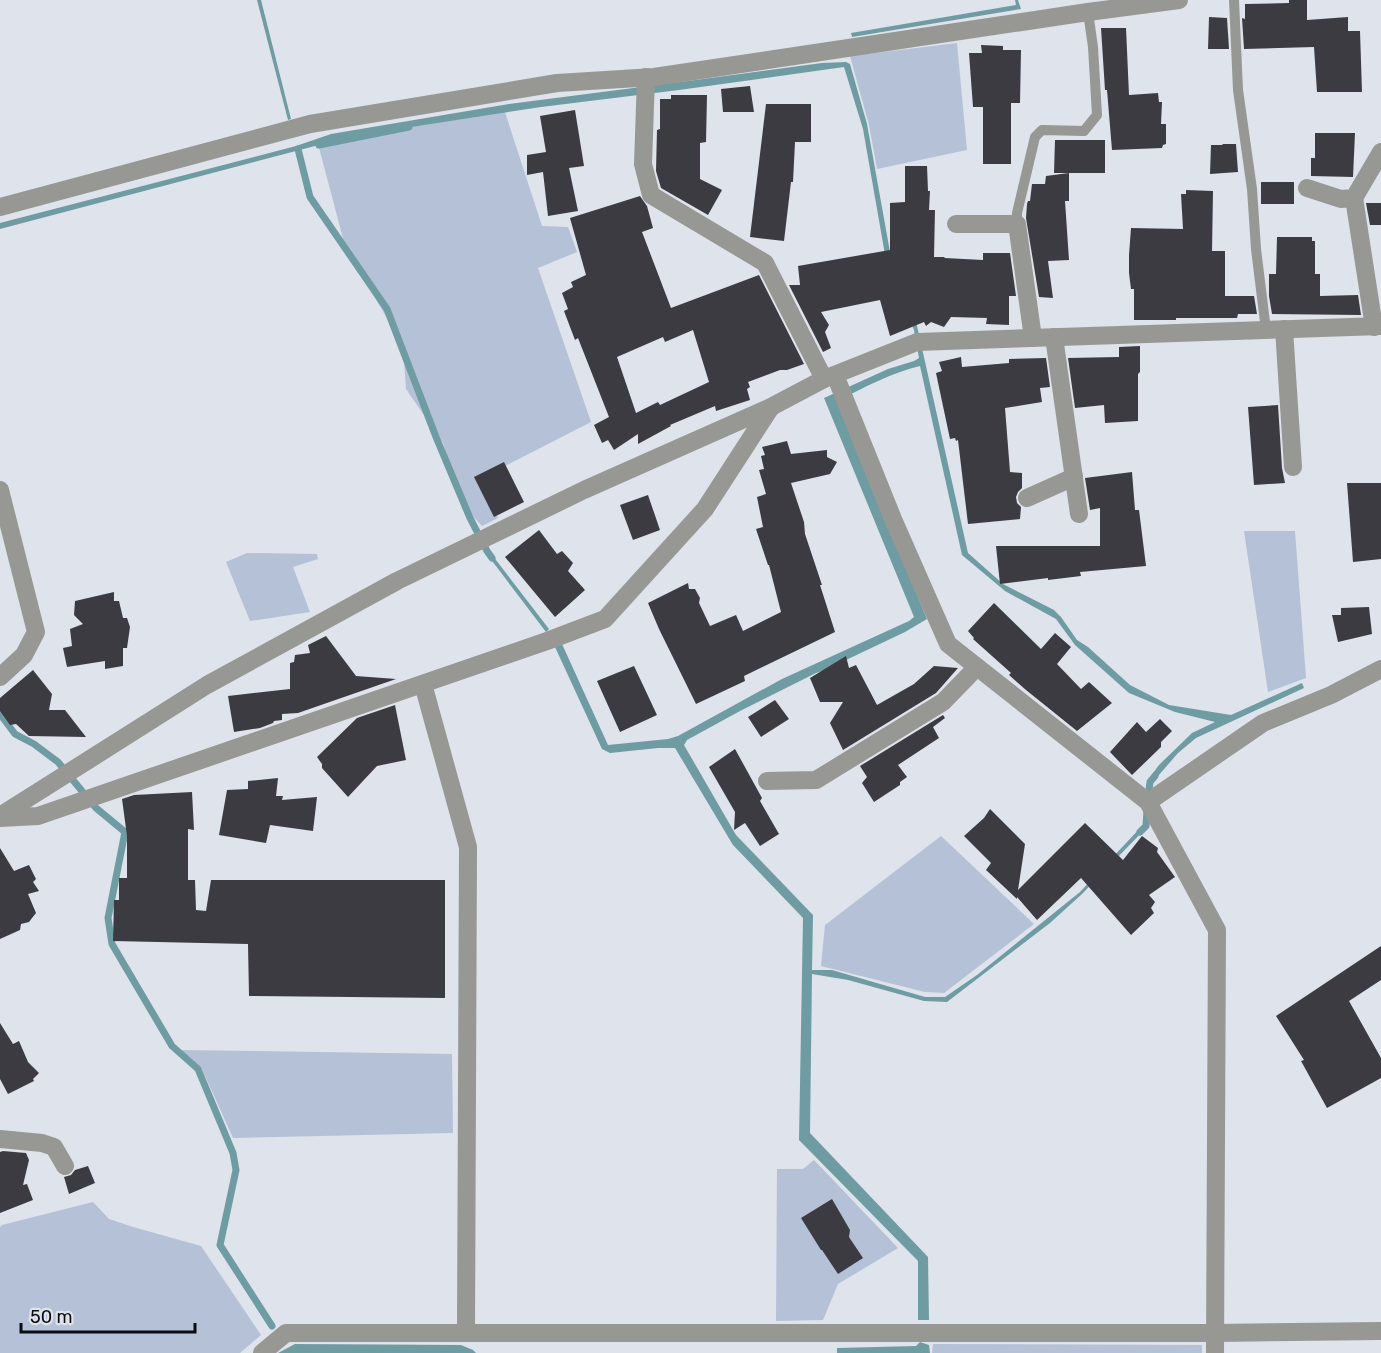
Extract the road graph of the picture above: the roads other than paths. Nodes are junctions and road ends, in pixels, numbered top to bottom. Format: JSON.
{"nodes":[{"id":1,"x":1179,"y":0,"type":"edge"},
{"id":2,"x":1234,"y":0,"type":"edge"},
{"id":3,"x":1088,"y":12,"type":"junction"},
{"id":4,"x":646,"y":77,"type":"junction"},
{"id":5,"x":1381,"y":152,"type":"edge"},
{"id":6,"x":1307,"y":188,"type":"dead end"},
{"id":7,"x":1354,"y":198,"type":"junction"},
{"id":8,"x":0,"y":207,"type":"edge"},
{"id":9,"x":956,"y":224,"type":"dead end"},
{"id":10,"x":1017,"y":224,"type":"junction"},
{"id":11,"x":1377,"y":326,"type":"edge"},
{"id":12,"x":1275,"y":330,"type":"junction"},
{"id":13,"x":1053,"y":337,"type":"junction"},
{"id":14,"x":1033,"y":338,"type":"junction"},
{"id":15,"x":829,"y":377,"type":"junction"},
{"id":16,"x":771,"y":407,"type":"junction"},
{"id":17,"x":1293,"y":467,"type":"dead end"},
{"id":18,"x":1074,"y":477,"type":"junction"},
{"id":19,"x":0,"y":490,"type":"edge"},
{"id":20,"x":1027,"y":498,"type":"dead end"},
{"id":21,"x":1079,"y":514,"type":"dead end"},
{"id":22,"x":976,"y":667,"type":"junction"},
{"id":23,"x":1381,"y":669,"type":"edge"},
{"id":24,"x":0,"y":677,"type":"edge"},
{"id":25,"x":423,"y":684,"type":"junction"},
{"id":26,"x":767,"y":781,"type":"dead end"},
{"id":27,"x":1148,"y":802,"type":"junction"},
{"id":28,"x":0,"y":817,"type":"edge"},
{"id":29,"x":0,"y":1139,"type":"edge"},
{"id":30,"x":65,"y":1166,"type":"dead end"},
{"id":31,"x":1381,"y":1331,"type":"edge"},
{"id":32,"x":466,"y":1333,"type":"junction"},
{"id":33,"x":1215,"y":1333,"type":"junction"},
{"id":34,"x":262,"y":1353,"type":"edge"},
{"id":35,"x":1215,"y":1353,"type":"edge"}],
"edges":[{"from":1,"to":3,"type":"street"},
{"from":2,"to":12,"type":"lane"},
{"from":3,"to":4,"type":"street"},
{"from":3,"to":10,"type":"lane"},
{"from":4,"to":8,"type":"street"},
{"from":4,"to":15,"type":"street"},
{"from":5,"to":7,"type":"street"},
{"from":6,"to":7,"type":"street"},
{"from":7,"to":11,"type":"street"},
{"from":9,"to":10,"type":"street"},
{"from":10,"to":14,"type":"street"},
{"from":11,"to":12,"type":"street"},
{"from":12,"to":13,"type":"street"},
{"from":12,"to":17,"type":"street"},
{"from":13,"to":14,"type":"street"},
{"from":13,"to":18,"type":"street"},
{"from":14,"to":15,"type":"street"},
{"from":15,"to":16,"type":"street"},
{"from":15,"to":22,"type":"street"},
{"from":16,"to":25,"type":"street"},
{"from":16,"to":28,"type":"street"},
{"from":18,"to":20,"type":"street"},
{"from":18,"to":21,"type":"street"},
{"from":19,"to":24,"type":"street"},
{"from":22,"to":26,"type":"street"},
{"from":22,"to":27,"type":"street"},
{"from":23,"to":27,"type":"street"},
{"from":25,"to":28,"type":"street"},
{"from":25,"to":32,"type":"street"},
{"from":27,"to":33,"type":"street"},
{"from":29,"to":30,"type":"street"},
{"from":31,"to":33,"type":"street"},
{"from":32,"to":33,"type":"street"},
{"from":32,"to":34,"type":"street"},
{"from":33,"to":35,"type":"street"}]}
